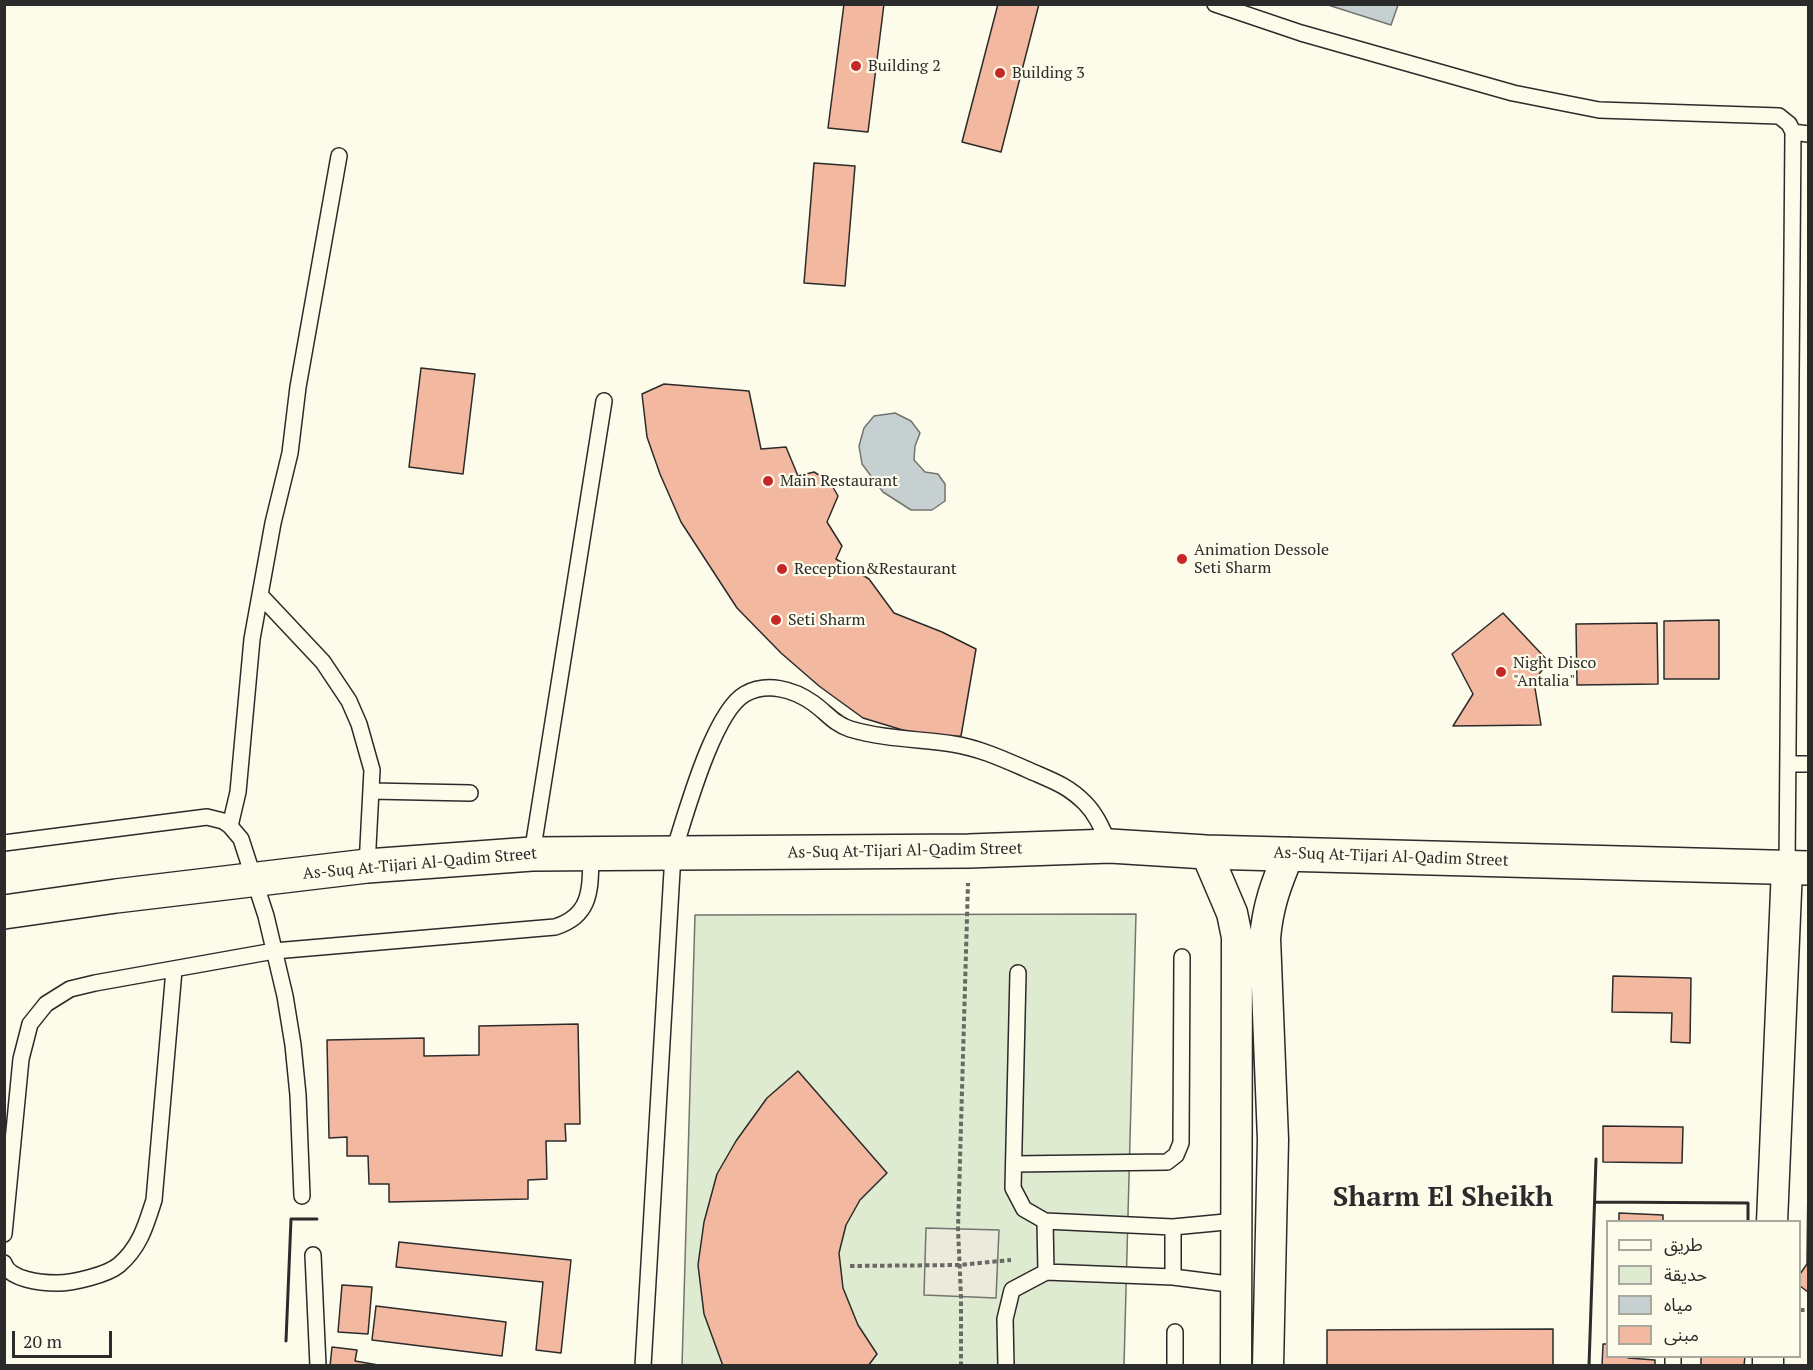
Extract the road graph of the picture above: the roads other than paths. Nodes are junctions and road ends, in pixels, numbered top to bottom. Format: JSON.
{"nodes":[{"id":1,"x":1215,"y":4,"type":"edge"},
{"id":2,"x":1793,"y":132,"type":"junction"},
{"id":3,"x":1809,"y":134,"type":"edge"},
{"id":4,"x":339,"y":156,"type":"dead end"},
{"id":5,"x":604,"y":401,"type":"dead end"},
{"id":6,"x":260,"y":595,"type":"junction"},
{"id":7,"x":1788,"y":764,"type":"junction"},
{"id":8,"x":1809,"y":764,"type":"edge"},
{"id":9,"x":371,"y":791,"type":"junction"},
{"id":10,"x":470,"y":793,"type":"dead end"},
{"id":11,"x":230,"y":825,"type":"junction"},
{"id":12,"x":4,"y":843,"type":"edge"},
{"id":13,"x":1110,"y":846,"type":"junction"},
{"id":14,"x":1206,"y":852,"type":"junction"},
{"id":15,"x":532,"y":854,"type":"junction"},
{"id":16,"x":591,"y":854,"type":"junction"},
{"id":17,"x":673,"y":854,"type":"junction"},
{"id":18,"x":1289,"y":854,"type":"junction"},
{"id":19,"x":368,"y":866,"type":"junction"},
{"id":20,"x":1798,"y":868,"type":"edge"},
{"id":21,"x":255,"y":880,"type":"junction"},
{"id":22,"x":4,"y":912,"type":"edge"},
{"id":23,"x":274,"y":951,"type":"junction"},
{"id":24,"x":1182,"y":957,"type":"dead end"},
{"id":25,"x":174,"y":970,"type":"junction"},
{"id":26,"x":1018,"y":973,"type":"dead end"},
{"id":27,"x":1014,"y":1164,"type":"junction"},
{"id":28,"x":302,"y":1196,"type":"dead end"},
{"id":29,"x":1772,"y":1220,"type":"edge"},
{"id":30,"x":1045,"y":1221,"type":"junction"},
{"id":31,"x":1236,"y":1221,"type":"junction"},
{"id":32,"x":1173,"y":1227,"type":"junction"},
{"id":33,"x":4,"y":1234,"type":"edge"},
{"id":34,"x":312,"y":1255,"type":"dead end"},
{"id":35,"x":4,"y":1263,"type":"edge"},
{"id":36,"x":1046,"y":1272,"type":"junction"},
{"id":37,"x":1173,"y":1277,"type":"junction"},
{"id":38,"x":1236,"y":1285,"type":"junction"},
{"id":39,"x":1175,"y":1332,"type":"dead end"},
{"id":40,"x":318,"y":1365,"type":"edge"},
{"id":41,"x":643,"y":1365,"type":"edge"},
{"id":42,"x":1006,"y":1365,"type":"edge"},
{"id":43,"x":1175,"y":1365,"type":"edge"},
{"id":44,"x":1236,"y":1365,"type":"edge"},
{"id":45,"x":1268,"y":1365,"type":"edge"}],
"edges":[{"from":1,"to":2,"type":"lane"},
{"from":2,"to":3,"type":"lane"},
{"from":2,"to":7,"type":"lane"},
{"from":4,"to":6,"type":"lane"},
{"from":5,"to":15,"type":"lane"},
{"from":6,"to":9,"type":"lane"},
{"from":6,"to":11,"type":"lane"},
{"from":7,"to":8,"type":"lane"},
{"from":7,"to":20,"type":"lane"},
{"from":9,"to":10,"type":"lane"},
{"from":9,"to":19,"type":"lane"},
{"from":11,"to":12,"type":"lane"},
{"from":11,"to":21,"type":"lane"},
{"from":13,"to":14,"type":"main road","name":"As-Suq At-Tijari Al-Qadim Street"},
{"from":13,"to":17,"type":"main road","name":"As-Suq At-Tijari Al-Qadim Street"},
{"from":13,"to":17,"type":"lane"},
{"from":14,"to":18,"type":"main road","name":"As-Suq At-Tijari Al-Qadim Street"},
{"from":14,"to":31,"type":"street"},
{"from":15,"to":16,"type":"main road","name":"As-Suq At-Tijari Al-Qadim Street"},
{"from":15,"to":19,"type":"main road","name":"As-Suq At-Tijari Al-Qadim Street"},
{"from":16,"to":17,"type":"main road","name":"As-Suq At-Tijari Al-Qadim Street"},
{"from":16,"to":23,"type":"lane"},
{"from":17,"to":41,"type":"lane"},
{"from":18,"to":20,"type":"main road","name":"As-Suq At-Tijari Al-Qadim Street"},
{"from":18,"to":45,"type":"street"},
{"from":19,"to":21,"type":"main road","name":"As-Suq At-Tijari Al-Qadim Street"},
{"from":20,"to":29,"type":"street"},
{"from":21,"to":22,"type":"main road","name":"As-Suq At-Tijari Al-Qadim Street"},
{"from":21,"to":23,"type":"lane"},
{"from":23,"to":25,"type":"lane"},
{"from":23,"to":28,"type":"lane"},
{"from":24,"to":27,"type":"lane"},
{"from":25,"to":33,"type":"lane"},
{"from":25,"to":35,"type":"lane"},
{"from":26,"to":27,"type":"lane"},
{"from":27,"to":30,"type":"lane"},
{"from":30,"to":32,"type":"lane"},
{"from":30,"to":36,"type":"lane"},
{"from":31,"to":32,"type":"lane"},
{"from":31,"to":38,"type":"street"},
{"from":32,"to":37,"type":"lane"},
{"from":34,"to":40,"type":"lane"},
{"from":36,"to":37,"type":"lane"},
{"from":36,"to":42,"type":"lane"},
{"from":37,"to":38,"type":"lane"},
{"from":38,"to":44,"type":"street"},
{"from":39,"to":43,"type":"lane"}]}
